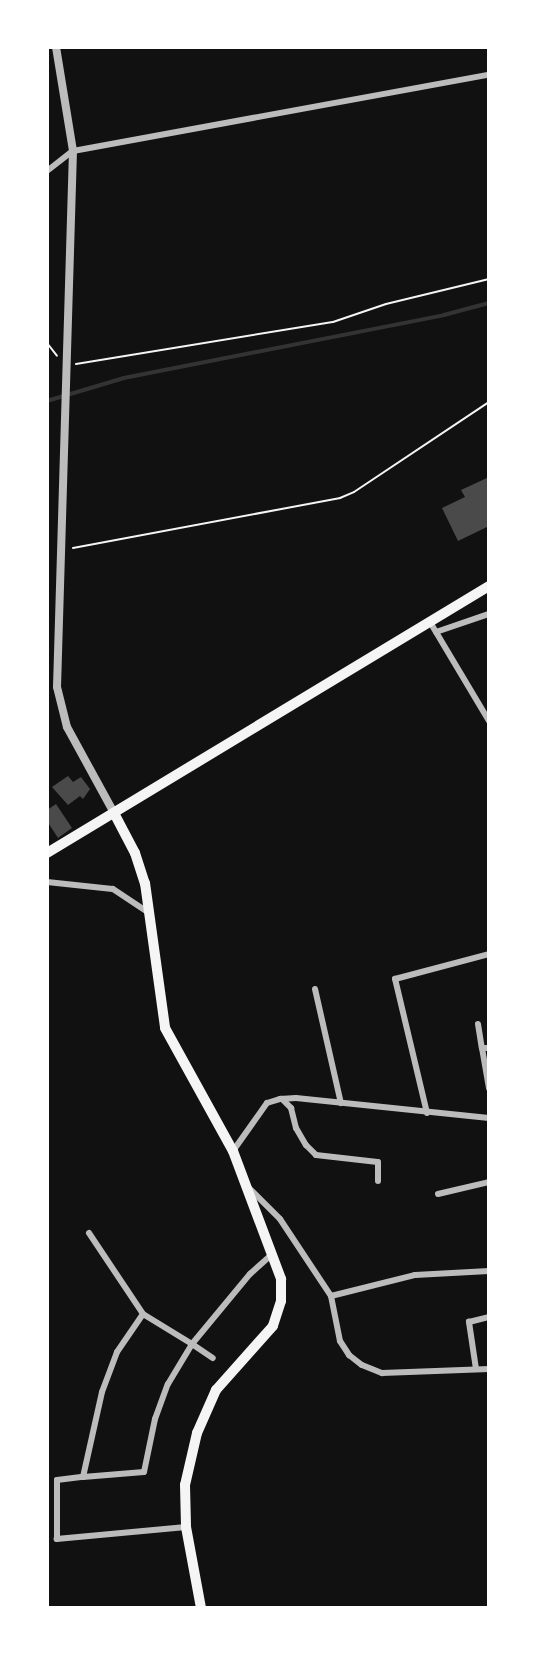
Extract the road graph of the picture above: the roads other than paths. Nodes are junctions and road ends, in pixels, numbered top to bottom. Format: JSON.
{"nodes":[{"id":1,"x":56,"y":47,"type":"edge"},
{"id":2,"x":489,"y":75,"type":"edge"},
{"id":3,"x":72,"y":151,"type":"junction"},
{"id":4,"x":47,"y":171,"type":"edge"},
{"id":5,"x":489,"y":586,"type":"edge"},
{"id":6,"x":489,"y":614,"type":"edge"},
{"id":7,"x":433,"y":627,"type":"junction"},
{"id":8,"x":488,"y":720,"type":"edge"},
{"id":9,"x":114,"y":813,"type":"junction"},
{"id":10,"x":47,"y":853,"type":"edge"},
{"id":11,"x":47,"y":882,"type":"edge"},
{"id":12,"x":150,"y":914,"type":"junction"},
{"id":13,"x":489,"y":954,"type":"edge"},
{"id":14,"x":315,"y":989,"type":"dead end"},
{"id":15,"x":478,"y":1024,"type":"dead end"},
{"id":16,"x":486,"y":1048,"type":"edge"},
{"id":17,"x":489,"y":1088,"type":"edge"},
{"id":18,"x":282,"y":1099,"type":"junction"},
{"id":19,"x":341,"y":1103,"type":"junction"},
{"id":20,"x":427,"y":1113,"type":"junction"},
{"id":21,"x":489,"y":1118,"type":"edge"},
{"id":22,"x":233,"y":1151,"type":"junction"},
{"id":23,"x":378,"y":1181,"type":"dead end"},
{"id":24,"x":489,"y":1182,"type":"edge"},
{"id":25,"x":250,"y":1189,"type":"junction"},
{"id":26,"x":438,"y":1194,"type":"dead end"},
{"id":27,"x":89,"y":1233,"type":"dead end"},
{"id":28,"x":273,"y":1253,"type":"junction"},
{"id":29,"x":489,"y":1271,"type":"edge"},
{"id":30,"x":331,"y":1296,"type":"junction"},
{"id":31,"x":143,"y":1314,"type":"junction"},
{"id":32,"x":489,"y":1317,"type":"edge"},
{"id":33,"x":192,"y":1344,"type":"junction"},
{"id":34,"x":213,"y":1358,"type":"dead end"},
{"id":35,"x":477,"y":1369,"type":"junction"},
{"id":36,"x":489,"y":1369,"type":"edge"},
{"id":37,"x":83,"y":1477,"type":"junction"},
{"id":38,"x":186,"y":1527,"type":"junction"},
{"id":39,"x":201,"y":1608,"type":"edge"}],
"edges":[{"from":1,"to":3,"type":"street"},
{"from":2,"to":3,"type":"street"},
{"from":3,"to":4,"type":"street"},
{"from":3,"to":9,"type":"street"},
{"from":5,"to":7,"type":"highway"},
{"from":6,"to":7,"type":"street"},
{"from":7,"to":8,"type":"street"},
{"from":7,"to":9,"type":"highway"},
{"from":9,"to":10,"type":"highway"},
{"from":9,"to":12,"type":"main road"},
{"from":11,"to":12,"type":"street"},
{"from":12,"to":22,"type":"main road"},
{"from":13,"to":20,"type":"street"},
{"from":14,"to":19,"type":"street"},
{"from":15,"to":16,"type":"street"},
{"from":16,"to":17,"type":"street"},
{"from":18,"to":19,"type":"street"},
{"from":18,"to":22,"type":"street"},
{"from":18,"to":23,"type":"street"},
{"from":19,"to":20,"type":"street"},
{"from":20,"to":21,"type":"street"},
{"from":22,"to":25,"type":"main road"},
{"from":24,"to":26,"type":"street"},
{"from":25,"to":28,"type":"main road"},
{"from":25,"to":30,"type":"street"},
{"from":27,"to":31,"type":"street"},
{"from":28,"to":33,"type":"street"},
{"from":28,"to":38,"type":"main road"},
{"from":29,"to":30,"type":"street"},
{"from":30,"to":35,"type":"street"},
{"from":31,"to":33,"type":"street"},
{"from":31,"to":37,"type":"street"},
{"from":32,"to":35,"type":"street"},
{"from":33,"to":34,"type":"street"},
{"from":33,"to":37,"type":"street"},
{"from":35,"to":36,"type":"street"},
{"from":37,"to":38,"type":"street"},
{"from":38,"to":39,"type":"main road"}]}
